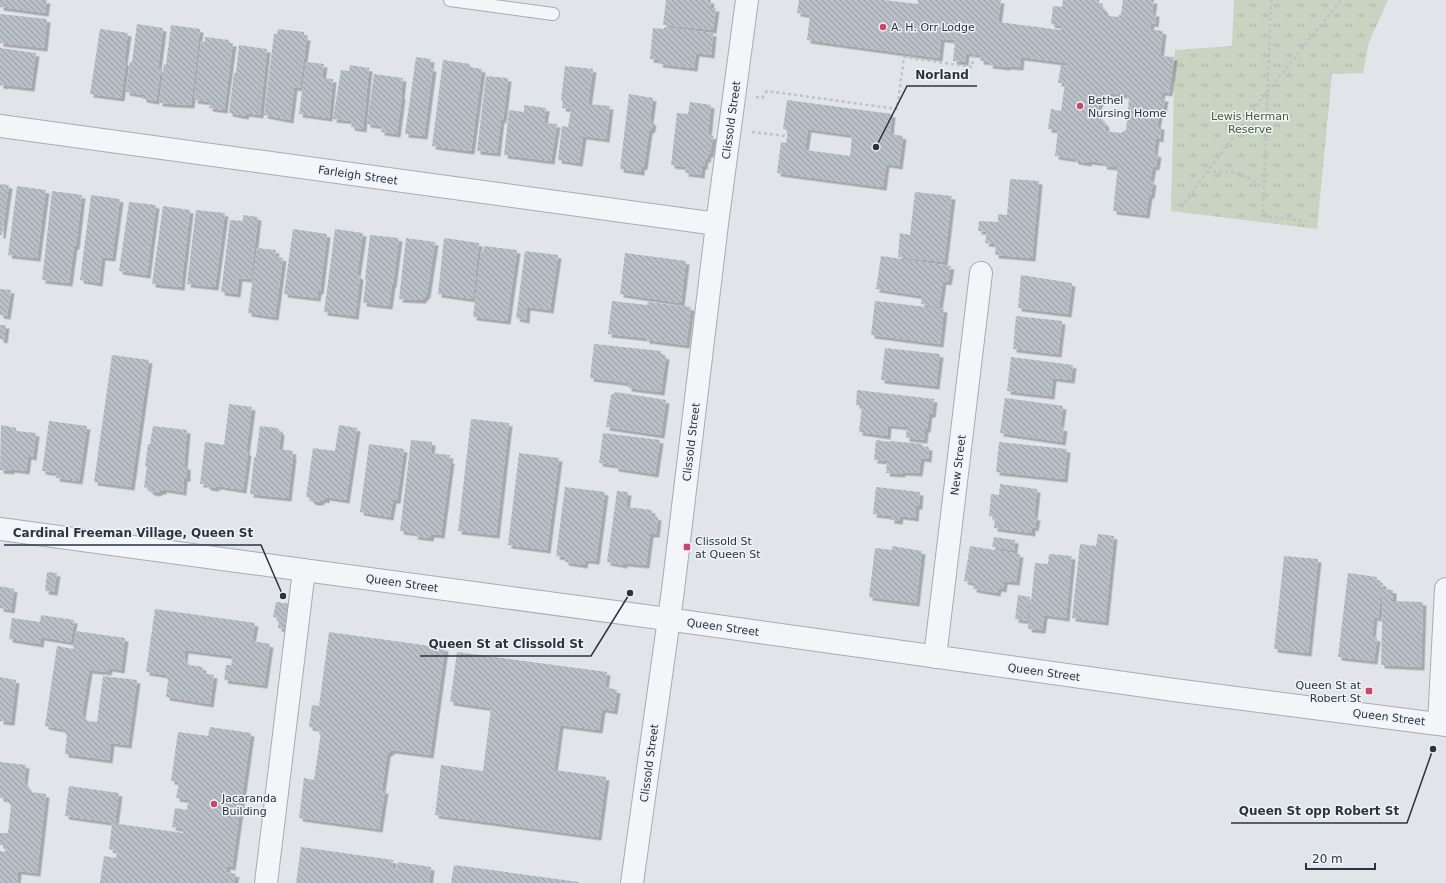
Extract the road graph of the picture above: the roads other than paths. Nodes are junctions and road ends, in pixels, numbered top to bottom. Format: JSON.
{"nodes":[{"id":1,"x":450,"y":0,"type":"edge"},
{"id":2,"x":747,"y":0,"type":"edge"},
{"id":3,"x":476,"y":2,"type":"edge"},
{"id":4,"x":553,"y":14,"type":"dead end"},
{"id":5,"x":0,"y":126,"type":"edge"},
{"id":6,"x":717,"y":224,"type":"junction"},
{"id":7,"x":981,"y":274,"type":"dead end"},
{"id":8,"x":0,"y":529,"type":"edge"},
{"id":9,"x":304,"y":570,"type":"junction"},
{"id":10,"x":1446,"y":589,"type":"edge"},
{"id":11,"x":668,"y":620,"type":"junction"},
{"id":12,"x":935,"y":657,"type":"junction"},
{"id":13,"x":1442,"y":724,"type":"edge"},
{"id":14,"x":266,"y":883,"type":"edge"},
{"id":15,"x":632,"y":883,"type":"edge"}],
"edges":[{"from":1,"to":3,"type":"lane"},
{"from":2,"to":6,"type":"street","name":"Clissold Street"},
{"from":3,"to":4,"type":"lane"},
{"from":5,"to":6,"type":"street","name":"Farleigh Street"},
{"from":6,"to":11,"type":"street","name":"Clissold Street"},
{"from":7,"to":12,"type":"street","name":"New Street"},
{"from":8,"to":9,"type":"street","name":"Queen Street"},
{"from":9,"to":11,"type":"street","name":"Queen Street"},
{"from":9,"to":14,"type":"street"},
{"from":10,"to":13,"type":"street"},
{"from":11,"to":12,"type":"street","name":"Queen Street"},
{"from":11,"to":15,"type":"street","name":"Clissold Street"},
{"from":12,"to":13,"type":"street","name":"Queen Street"}]}
